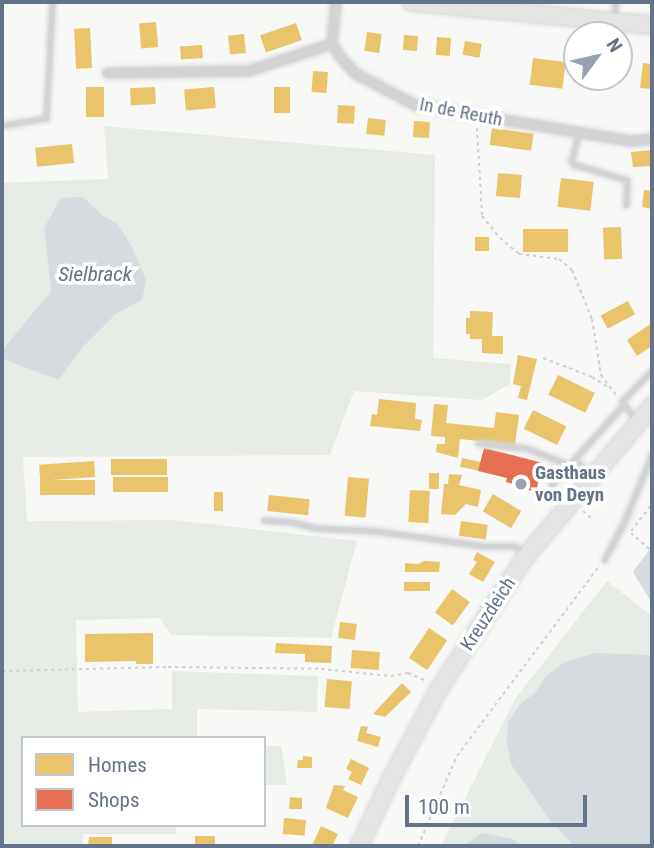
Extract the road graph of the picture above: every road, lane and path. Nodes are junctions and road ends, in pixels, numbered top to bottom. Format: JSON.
{"nodes":[{"id":1,"x":52,"y":2,"type":"edge"},
{"id":2,"x":336,"y":2,"type":"edge"},
{"id":3,"x":411,"y":2,"type":"edge"},
{"id":4,"x":615,"y":2,"type":"edge"},
{"id":5,"x":615,"y":21,"type":"joint"},
{"id":6,"x":633,"y":23,"type":"edge"},
{"id":7,"x":652,"y":25,"type":"edge"},
{"id":8,"x":332,"y":44,"type":"junction"},
{"id":9,"x":108,"y":73,"type":"dead end"},
{"id":10,"x":477,"y":117,"type":"junction"},
{"id":11,"x":4,"y":125,"type":"dead end"},
{"id":12,"x":579,"y":133,"type":"junction"},
{"id":13,"x":652,"y":139,"type":"edge"},
{"id":14,"x":626,"y":205,"type":"dead end"},
{"id":15,"x":543,"y":358,"type":"dead end"},
{"id":16,"x":652,"y":370,"type":"edge"},
{"id":17,"x":609,"y":387,"type":"junction"},
{"id":18,"x":622,"y":403,"type":"junction"},
{"id":19,"x":652,"y":406,"type":"edge"},
{"id":20,"x":637,"y":422,"type":"junction"},
{"id":21,"x":478,"y":443,"type":"dead end"},
{"id":22,"x":652,"y":454,"type":"edge"},
{"id":23,"x":571,"y":462,"type":"junction"},
{"id":24,"x":592,"y":476,"type":"junction"},
{"id":25,"x":551,"y":485,"type":"dead end"},
{"id":26,"x":264,"y":520,"type":"dead end"},
{"id":27,"x":630,"y":532,"type":"dead end"},
{"id":28,"x":652,"y":551,"type":"edge"},
{"id":29,"x":529,"y":553,"type":"junction"},
{"id":30,"x":604,"y":559,"type":"joint"},
{"id":31,"x":2,"y":671,"type":"edge"},
{"id":32,"x":439,"y":690,"type":"junction"},
{"id":33,"x":359,"y":846,"type":"edge"},
{"id":34,"x":418,"y":846,"type":"edge"}],
"edges":[{"from":1,"to":11,"type":"lane"},
{"from":2,"to":8,"type":"street"},
{"from":3,"to":5,"type":"street"},
{"from":4,"to":5,"type":"lane"},
{"from":6,"to":7,"type":"street"},
{"from":8,"to":9,"type":"street"},
{"from":8,"to":10,"type":"street","name":"In de Reuth"},
{"from":10,"to":12,"type":"street","name":"In de Reuth"},
{"from":10,"to":17,"type":"path"},
{"from":12,"to":13,"type":"street","name":"In de Reuth"},
{"from":12,"to":14,"type":"lane"},
{"from":15,"to":17,"type":"path"},
{"from":16,"to":18,"type":"lane"},
{"from":17,"to":18,"type":"path"},
{"from":18,"to":20,"type":"lane"},
{"from":18,"to":23,"type":"lane"},
{"from":19,"to":20,"type":"street","name":"Kreuzdeich"},
{"from":20,"to":24,"type":"street","name":"Kreuzdeich"},
{"from":21,"to":23,"type":"lane"},
{"from":22,"to":30,"type":"lane"},
{"from":23,"to":24,"type":"lane"},
{"from":23,"to":25,"type":"lane"},
{"from":24,"to":29,"type":"street","name":"Kreuzdeich"},
{"from":26,"to":29,"type":"lane"},
{"from":27,"to":28,"type":"path"},
{"from":29,"to":32,"type":"street","name":"Kreuzdeich"},
{"from":30,"to":34,"type":"path"},
{"from":31,"to":32,"type":"path"},
{"from":32,"to":33,"type":"street","name":"Kreuzdeich"}]}
